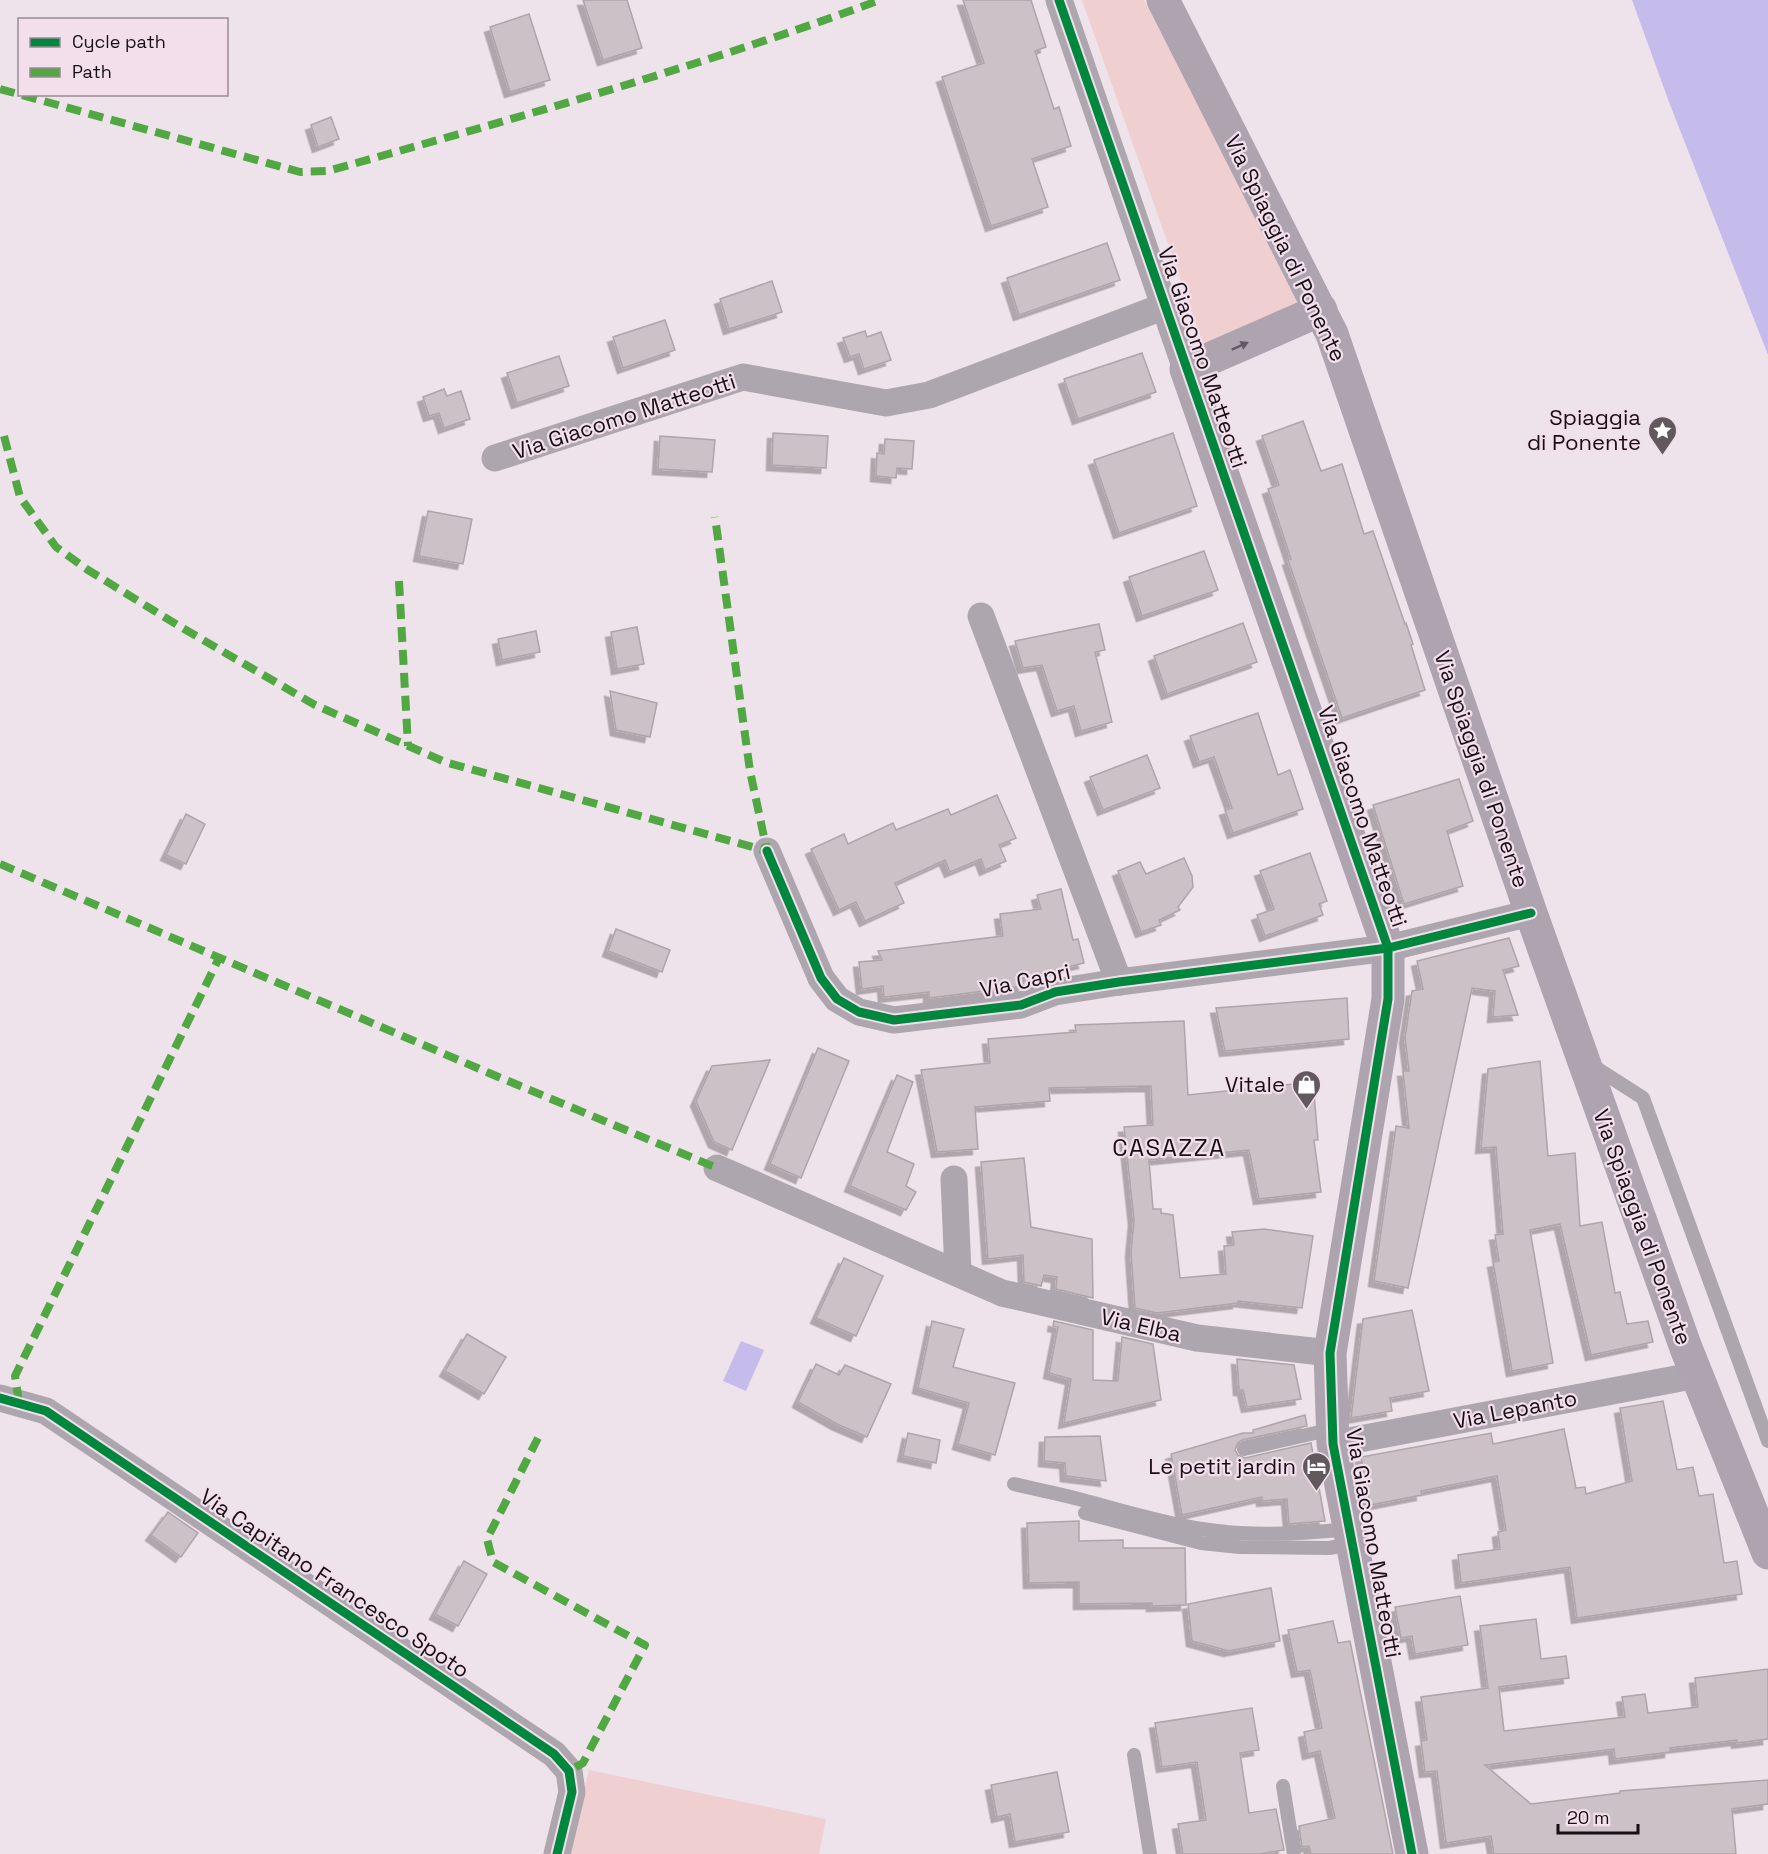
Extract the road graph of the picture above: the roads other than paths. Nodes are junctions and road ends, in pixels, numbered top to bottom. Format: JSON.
{"nodes":[{"id":1,"x":1059,"y":0,"type":"edge"},
{"id":2,"x":1163,"y":0,"type":"edge"},
{"id":3,"x":1165,"y":306,"type":"junction"},
{"id":4,"x":1321,"y":310,"type":"junction"},
{"id":5,"x":1186,"y":369,"type":"junction"},
{"id":6,"x":495,"y":458,"type":"dead end"},
{"id":7,"x":981,"y":616,"type":"dead end"},
{"id":8,"x":767,"y":851,"type":"dead end"},
{"id":9,"x":1531,"y":913,"type":"junction"},
{"id":10,"x":1388,"y":948,"type":"junction"},
{"id":11,"x":1119,"y":982,"type":"junction"},
{"id":12,"x":1584,"y":1060,"type":"junction"},
{"id":13,"x":717,"y":1168,"type":"dead end"},
{"id":14,"x":954,"y":1179,"type":"dead end"},
{"id":15,"x":957,"y":1274,"type":"junction"},
{"id":16,"x":1330,"y":1353,"type":"junction"},
{"id":17,"x":1696,"y":1375,"type":"junction"},
{"id":18,"x":0,"y":1398,"type":"edge"},
{"id":19,"x":1333,"y":1436,"type":"junction"},
{"id":20,"x":1768,"y":1441,"type":"edge"},
{"id":21,"x":1244,"y":1449,"type":"dead end"},
{"id":22,"x":1014,"y":1484,"type":"dead end"},
{"id":23,"x":1085,"y":1513,"type":"dead end"},
{"id":24,"x":1351,"y":1536,"type":"junction"},
{"id":25,"x":1766,"y":1538,"type":"edge"},
{"id":26,"x":1134,"y":1755,"type":"dead end"},
{"id":27,"x":1283,"y":1786,"type":"dead end"},
{"id":28,"x":557,"y":1854,"type":"edge"},
{"id":29,"x":1150,"y":1854,"type":"edge"},
{"id":30,"x":1294,"y":1854,"type":"edge"},
{"id":31,"x":1412,"y":1854,"type":"edge"}],
"edges":[{"from":1,"to":3,"type":"street","name":"Via Giacomo Matteotti"},
{"from":2,"to":4,"type":"street","name":"Via Spiaggia di Ponente"},
{"from":3,"to":5,"type":"street","name":"Via Giacomo Matteotti"},
{"from":3,"to":6,"type":"street","name":"Via Giacomo Matteotti"},
{"from":5,"to":4,"type":"street","one_way":true},
{"from":4,"to":9,"type":"street","name":"Via Spiaggia di Ponente"},
{"from":5,"to":10,"type":"street","name":"Via Giacomo Matteotti"},
{"from":7,"to":11,"type":"street"},
{"from":8,"to":11,"type":"street","name":"Via Capri"},
{"from":9,"to":10,"type":"street","name":"Via Capri"},
{"from":9,"to":12,"type":"street","name":"Via Spiaggia di Ponente"},
{"from":10,"to":11,"type":"street","name":"Via Capri"},
{"from":10,"to":16,"type":"street","name":"Via Giacomo Matteotti"},
{"from":12,"to":17,"type":"street","name":"Via Spiaggia di Ponente"},
{"from":12,"to":20,"type":"lane"},
{"from":13,"to":15,"type":"street","name":"Via Elba"},
{"from":14,"to":15,"type":"street"},
{"from":15,"to":16,"type":"street","name":"Via Elba"},
{"from":16,"to":19,"type":"street","name":"Via Giacomo Matteotti"},
{"from":17,"to":19,"type":"street","name":"Via Lepanto"},
{"from":17,"to":25,"type":"street","name":"Via Spiaggia di Ponente"},
{"from":18,"to":28,"type":"street","name":"Via Capitano Francesco Spoto"},
{"from":19,"to":21,"type":"lane"},
{"from":19,"to":24,"type":"street","name":"Via Giacomo Matteotti"},
{"from":22,"to":24,"type":"lane"},
{"from":23,"to":24,"type":"lane"},
{"from":24,"to":31,"type":"street","name":"Via Giacomo Matteotti"},
{"from":26,"to":29,"type":"lane"},
{"from":27,"to":30,"type":"lane"}]}
